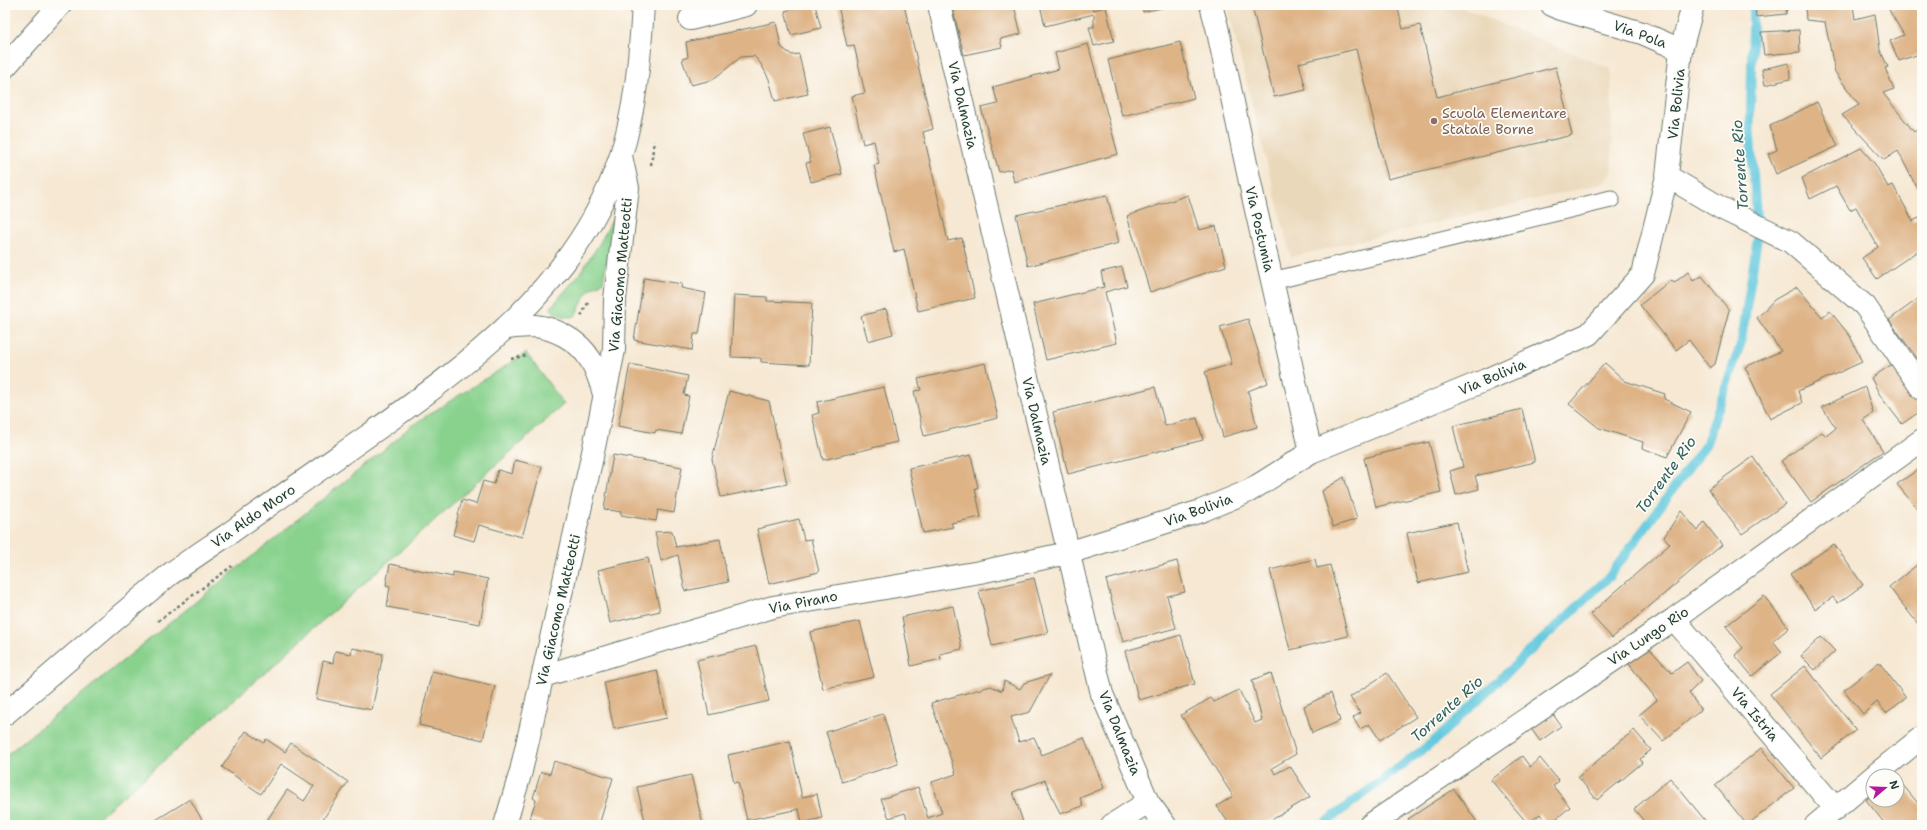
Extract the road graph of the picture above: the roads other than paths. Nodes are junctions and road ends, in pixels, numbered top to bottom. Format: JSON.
{"nodes":[{"id":1,"x":60,"y":5,"type":"edge"},
{"id":2,"x":643,"y":5,"type":"edge"},
{"id":3,"x":746,"y":5,"type":"edge"},
{"id":4,"x":939,"y":5,"type":"edge"},
{"id":5,"x":1211,"y":5,"type":"edge"},
{"id":6,"x":1552,"y":5,"type":"edge"},
{"id":7,"x":1693,"y":5,"type":"edge"},
{"id":8,"x":690,"y":19,"type":"dead end"},
{"id":9,"x":1682,"y":50,"type":"junction"},
{"id":10,"x":5,"y":67,"type":"edge"},
{"id":11,"x":621,"y":156,"type":"junction"},
{"id":12,"x":1667,"y":176,"type":"junction"},
{"id":13,"x":1611,"y":199,"type":"dead end"},
{"id":14,"x":1272,"y":281,"type":"junction"},
{"id":15,"x":507,"y":328,"type":"junction"},
{"id":16,"x":1922,"y":389,"type":"edge"},
{"id":17,"x":604,"y":394,"type":"junction"},
{"id":18,"x":1922,"y":440,"type":"edge"},
{"id":19,"x":1311,"y":452,"type":"junction"},
{"id":20,"x":1068,"y":553,"type":"junction"},
{"id":21,"x":1674,"y":619,"type":"junction"},
{"id":22,"x":543,"y":676,"type":"junction"},
{"id":23,"x":5,"y":714,"type":"edge"},
{"id":24,"x":1922,"y":737,"type":"edge"},
{"id":25,"x":1884,"y":768,"type":"edge"},
{"id":26,"x":1865,"y":783,"type":"edge"},
{"id":27,"x":1148,"y":802,"type":"junction"},
{"id":28,"x":1835,"y":808,"type":"junction"},
{"id":29,"x":505,"y":825,"type":"edge"},
{"id":30,"x":1112,"y":825,"type":"edge"},
{"id":31,"x":1165,"y":825,"type":"edge"},
{"id":32,"x":1370,"y":825,"type":"edge"},
{"id":33,"x":1816,"y":825,"type":"edge"}],
"edges":[{"from":1,"to":10,"type":"street"},
{"from":2,"to":11,"type":"street","name":"Via Giacomo Matteotti"},
{"from":3,"to":8,"type":"street"},
{"from":4,"to":20,"type":"street","name":"Via Dalmazia"},
{"from":5,"to":14,"type":"street","name":"Via Postumia"},
{"from":6,"to":9,"type":"street","name":"Via Pola"},
{"from":7,"to":9,"type":"street","name":"Via Bolivia"},
{"from":9,"to":12,"type":"street","name":"Via Bolivia"},
{"from":11,"to":15,"type":"street","name":"Via Giacomo Matteotti"},
{"from":11,"to":17,"type":"street","name":"Via Giacomo Matteotti"},
{"from":12,"to":16,"type":"street"},
{"from":12,"to":19,"type":"street","name":"Via Bolivia"},
{"from":13,"to":14,"type":"lane"},
{"from":14,"to":19,"type":"street","name":"Via Postumia"},
{"from":15,"to":17,"type":"street","name":"Via Giacomo Matteotti"},
{"from":15,"to":23,"type":"street","name":"Via Aldo Moro"},
{"from":17,"to":22,"type":"street","name":"Via Giacomo Matteotti"},
{"from":18,"to":21,"type":"street","name":"Via Lungo Rio"},
{"from":19,"to":20,"type":"street","name":"Via Bolivia"},
{"from":20,"to":22,"type":"street","name":"Via Pirano"},
{"from":20,"to":27,"type":"street","name":"Via Dalmazia"},
{"from":21,"to":28,"type":"street","name":"Via Istria"},
{"from":21,"to":32,"type":"street","name":"Via Lungo Rio"},
{"from":22,"to":29,"type":"street","name":"Via Giacomo Matteotti"},
{"from":24,"to":25,"type":"street"},
{"from":26,"to":28,"type":"street"},
{"from":27,"to":30,"type":"street"},
{"from":27,"to":31,"type":"street","name":"Via Dalmazia"},
{"from":28,"to":33,"type":"street"}]}
